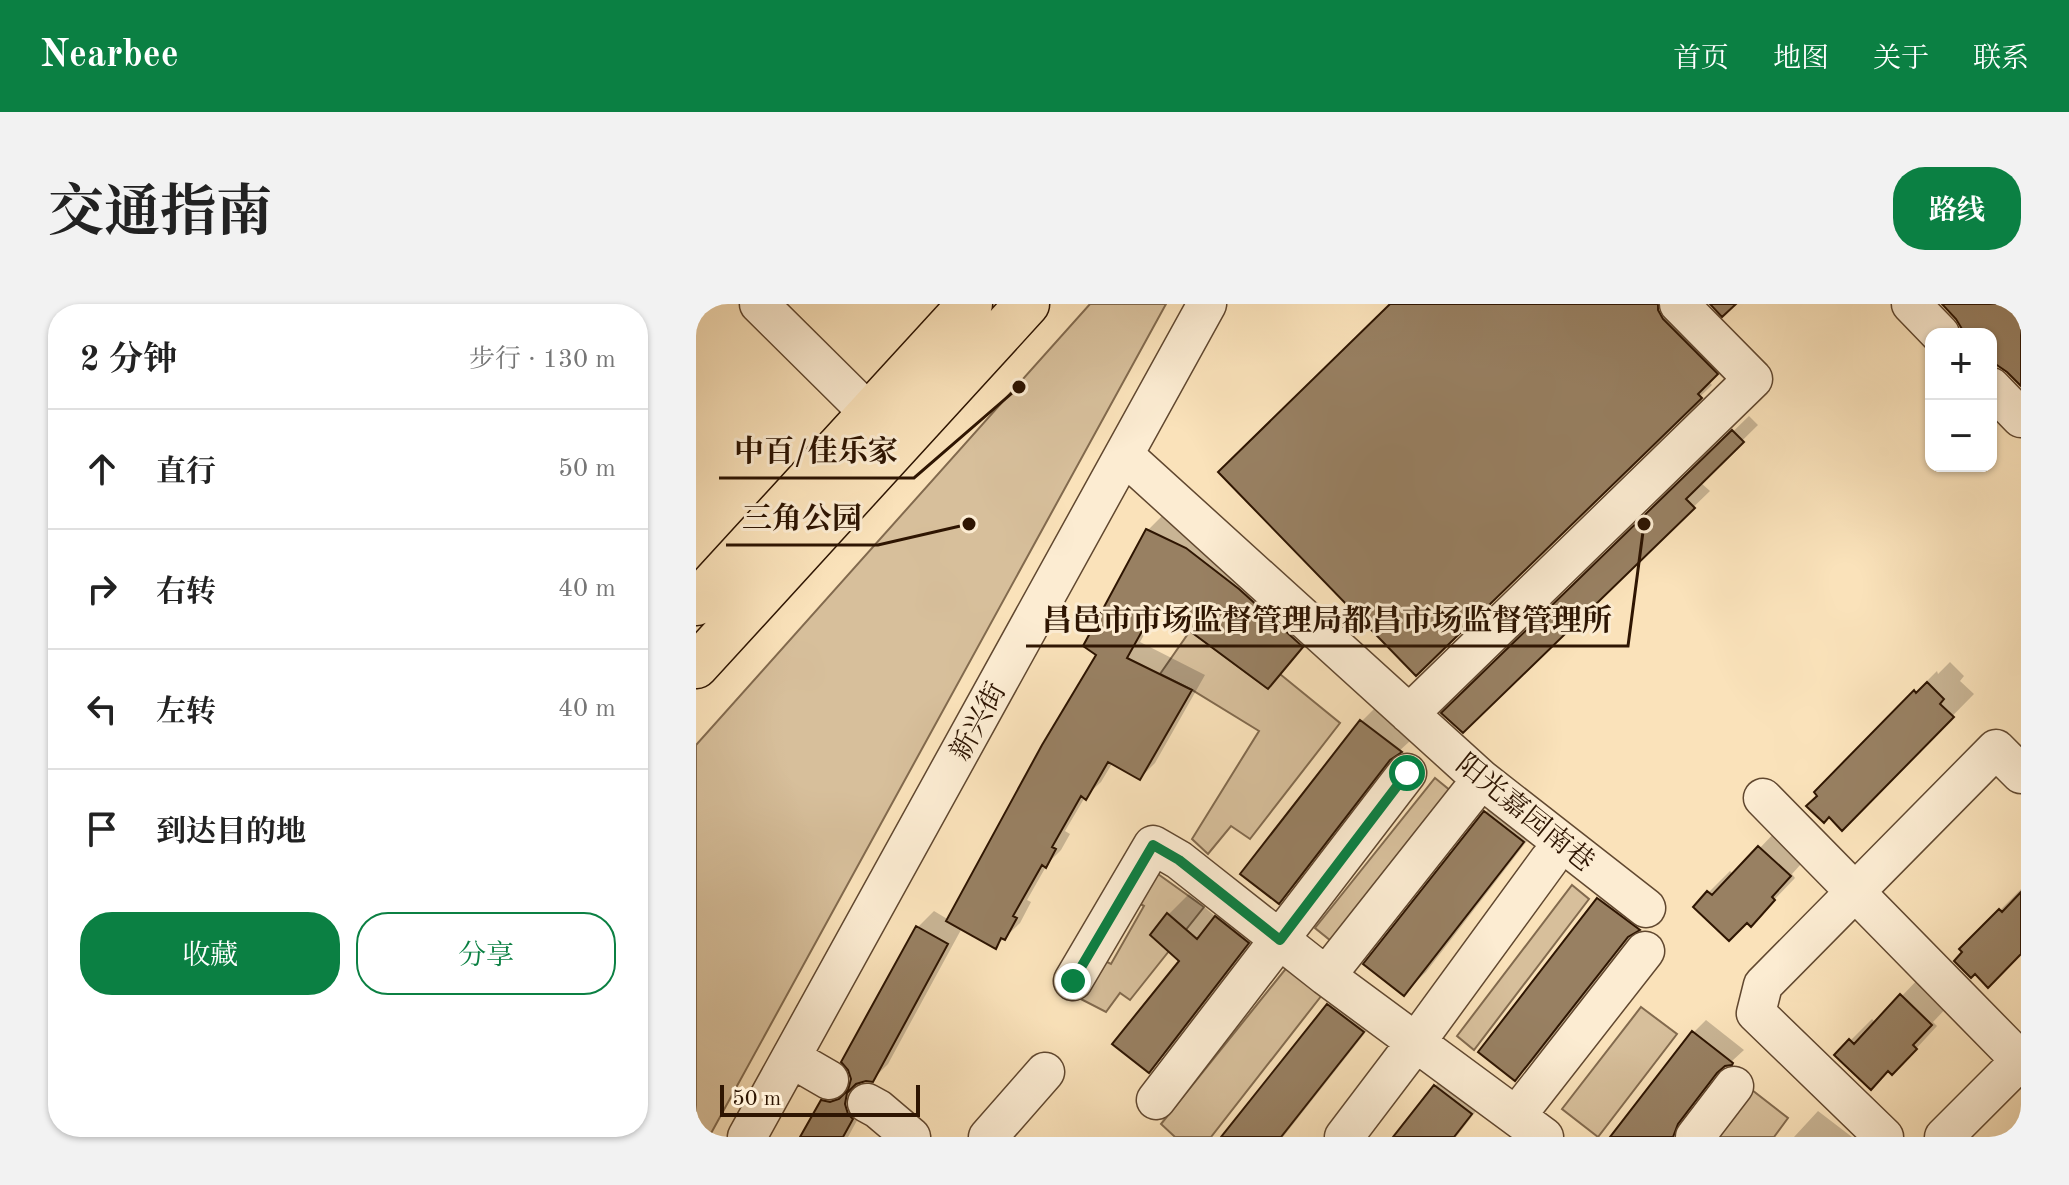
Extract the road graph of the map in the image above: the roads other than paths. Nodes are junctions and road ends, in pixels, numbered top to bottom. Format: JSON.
{"nodes":[{"id":1,"x":759,"y":304,"type":"edge"},
{"id":2,"x":970,"y":304,"type":"edge"},
{"id":3,"x":1027,"y":304,"type":"edge"},
{"id":4,"x":1207,"y":304,"type":"edge"},
{"id":5,"x":1679,"y":304,"type":"edge"},
{"id":6,"x":1911,"y":304,"type":"edge"},
{"id":7,"x":1934,"y":328,"type":"edge"},
{"id":8,"x":1997,"y":393,"type":"edge"},
{"id":9,"x":870,"y":414,"type":"junction"},
{"id":10,"x":2021,"y":418,"type":"edge"},
{"id":11,"x":1124,"y":455,"type":"junction"},
{"id":12,"x":696,"y":603,"type":"edge"},
{"id":13,"x":696,"y":666,"type":"edge"},
{"id":14,"x":1409,"y":714,"type":"junction"},
{"id":15,"x":1407,"y":773,"type":"dead end"},
{"id":16,"x":2021,"y":774,"type":"edge"},
{"id":17,"x":1475,"y":787,"type":"junction"},
{"id":18,"x":1763,"y":798,"type":"dead end"},
{"id":19,"x":1549,"y":860,"type":"dead end"},
{"id":20,"x":1855,"y":892,"type":"junction"},
{"id":21,"x":1646,"y":908,"type":"dead end"},
{"id":22,"x":1280,"y":940,"type":"junction"},
{"id":23,"x":1645,"y":951,"type":"dead end"},
{"id":24,"x":1326,"y":976,"type":"junction"},
{"id":25,"x":1073,"y":981,"type":"dead end"},
{"id":26,"x":1416,"y":1042,"type":"junction"},
{"id":27,"x":791,"y":1058,"type":"junction"},
{"id":28,"x":2021,"y":1060,"type":"edge"},
{"id":29,"x":1045,"y":1072,"type":"dead end"},
{"id":30,"x":829,"y":1080,"type":"dead end"},
{"id":31,"x":1734,"y":1086,"type":"dead end"},
{"id":32,"x":1156,"y":1100,"type":"dead end"},
{"id":33,"x":867,"y":1103,"type":"dead end"},
{"id":34,"x":1530,"y":1126,"type":"edge"},
{"id":35,"x":747,"y":1137,"type":"edge"},
{"id":36,"x":911,"y":1137,"type":"edge"},
{"id":37,"x":988,"y":1137,"type":"edge"},
{"id":38,"x":1344,"y":1137,"type":"edge"},
{"id":39,"x":1695,"y":1137,"type":"edge"},
{"id":40,"x":1884,"y":1137,"type":"edge"},
{"id":41,"x":1944,"y":1137,"type":"edge"}],
"edges":[{"from":1,"to":9,"type":"street"},
{"from":2,"to":9,"type":"main road"},
{"from":3,"to":13,"type":"main road"},
{"from":4,"to":11,"type":"street","name":"新兴街"},
{"from":5,"to":14,"type":"street"},
{"from":6,"to":7,"type":"street"},
{"from":8,"to":10,"type":"street"},
{"from":9,"to":12,"type":"main road"},
{"from":11,"to":14,"type":"street","name":"阳光嘉园南巷"},
{"from":11,"to":27,"type":"street","name":"新兴街"},
{"from":14,"to":17,"type":"street","name":"阳光嘉园南巷"},
{"from":15,"to":22,"type":"street"},
{"from":16,"to":20,"type":"street"},
{"from":17,"to":21,"type":"street","name":"阳光嘉园南巷"},
{"from":17,"to":24,"type":"street"},
{"from":18,"to":20,"type":"street"},
{"from":19,"to":26,"type":"street"},
{"from":20,"to":28,"type":"street"},
{"from":20,"to":40,"type":"street"},
{"from":22,"to":24,"type":"street"},
{"from":22,"to":25,"type":"street"},
{"from":22,"to":32,"type":"street"},
{"from":23,"to":34,"type":"street"},
{"from":24,"to":26,"type":"street"},
{"from":26,"to":34,"type":"street"},
{"from":26,"to":38,"type":"street"},
{"from":27,"to":30,"type":"street"},
{"from":27,"to":35,"type":"street","name":"新兴街"},
{"from":28,"to":41,"type":"street"},
{"from":29,"to":37,"type":"street"},
{"from":31,"to":39,"type":"street"},
{"from":33,"to":36,"type":"street"}]}
